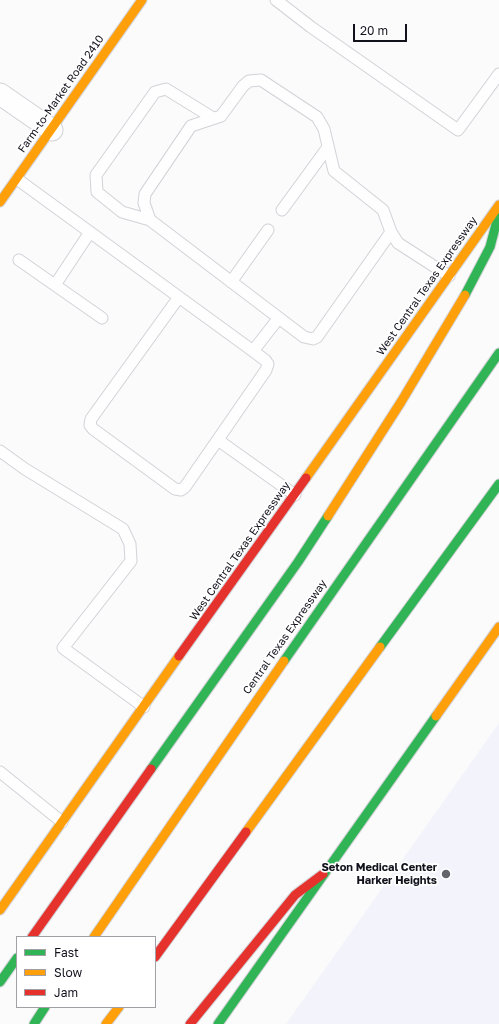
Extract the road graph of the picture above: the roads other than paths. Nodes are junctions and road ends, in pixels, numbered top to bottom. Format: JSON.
{"nodes":[{"id":1,"x":142,"y":0,"type":"edge"},
{"id":2,"x":276,"y":0,"type":"edge"},
{"id":3,"x":499,"y":74,"type":"edge"},
{"id":4,"x":0,"y":94,"type":"edge"},
{"id":5,"x":213,"y":118,"type":"junction"},
{"id":6,"x":52,"y":130,"type":"junction"},
{"id":7,"x":328,"y":147,"type":"junction"},
{"id":8,"x":17,"y":179,"type":"junction"},
{"id":9,"x":0,"y":202,"type":"edge"},
{"id":10,"x":499,"y":205,"type":"edge"},
{"id":11,"x":282,"y":210,"type":"dead end"},
{"id":12,"x":499,"y":212,"type":"edge"},
{"id":13,"x":150,"y":220,"type":"junction"},
{"id":14,"x":268,"y":230,"type":"dead end"},
{"id":15,"x":90,"y":232,"type":"junction"},
{"id":16,"x":390,"y":232,"type":"junction"},
{"id":17,"x":19,"y":260,"type":"dead end"},
{"id":18,"x":449,"y":276,"type":"junction"},
{"id":19,"x":231,"y":282,"type":"junction"},
{"id":20,"x":55,"y":285,"type":"junction"},
{"id":21,"x":179,"y":297,"type":"junction"},
{"id":22,"x":102,"y":318,"type":"dead end"},
{"id":23,"x":278,"y":319,"type":"junction"},
{"id":24,"x":253,"y":351,"type":"junction"},
{"id":25,"x":499,"y":353,"type":"edge"},
{"id":26,"x":218,"y":440,"type":"junction"},
{"id":27,"x":0,"y":450,"type":"edge"},
{"id":28,"x":499,"y":484,"type":"edge"},
{"id":29,"x":295,"y":495,"type":"junction"},
{"id":30,"x":499,"y":627,"type":"edge"},
{"id":31,"x":144,"y":707,"type":"junction"},
{"id":32,"x":0,"y":772,"type":"edge"},
{"id":33,"x":62,"y":822,"type":"junction"},
{"id":34,"x":322,"y":874,"type":"junction"},
{"id":35,"x":0,"y":910,"type":"edge"},
{"id":36,"x":33,"y":936,"type":"edge"},
{"id":37,"x":95,"y":936,"type":"edge"},
{"id":38,"x":156,"y":956,"type":"edge"},
{"id":39,"x":16,"y":959,"type":"edge"},
{"id":40,"x":0,"y":982,"type":"edge"},
{"id":41,"x":45,"y":1008,"type":"edge"},
{"id":42,"x":118,"y":1008,"type":"edge"},
{"id":43,"x":34,"y":1024,"type":"edge"},
{"id":44,"x":106,"y":1024,"type":"edge"},
{"id":45,"x":190,"y":1024,"type":"edge"},
{"id":46,"x":218,"y":1024,"type":"edge"}],
"edges":[{"from":1,"to":6,"type":"main road","name":"Farm-to-Market Road 2410"},
{"from":2,"to":3,"type":"lane"},
{"from":4,"to":6,"type":"street"},
{"from":5,"to":7,"type":"lane"},
{"from":5,"to":13,"type":"lane"},
{"from":5,"to":13,"type":"lane"},
{"from":6,"to":8,"type":"main road","name":"Farm-to-Market Road 2410"},
{"from":7,"to":11,"type":"lane"},
{"from":7,"to":16,"type":"lane"},
{"from":8,"to":9,"type":"main road","name":"Farm-to-Market Road 2410"},
{"from":8,"to":15,"type":"lane"},
{"from":10,"to":18,"type":"main road","name":"West Central Texas Expressway"},
{"from":12,"to":36,"type":"main road"},
{"from":13,"to":19,"type":"lane"},
{"from":14,"to":19,"type":"lane"},
{"from":15,"to":20,"type":"lane"},
{"from":15,"to":21,"type":"lane"},
{"from":16,"to":18,"type":"lane"},
{"from":16,"to":23,"type":"lane"},
{"from":17,"to":20,"type":"lane"},
{"from":18,"to":29,"type":"main road","name":"West Central Texas Expressway"},
{"from":19,"to":23,"type":"lane"},
{"from":20,"to":22,"type":"lane"},
{"from":21,"to":24,"type":"lane"},
{"from":21,"to":26,"type":"lane"},
{"from":23,"to":24,"type":"lane"},
{"from":24,"to":26,"type":"lane"},
{"from":25,"to":37,"type":"main road","name":"Central Texas Expressway"},
{"from":26,"to":29,"type":"lane"},
{"from":27,"to":31,"type":"lane"},
{"from":28,"to":38,"type":"main road"},
{"from":29,"to":31,"type":"main road","name":"West Central Texas Expressway"},
{"from":30,"to":34,"type":"main road"},
{"from":31,"to":33,"type":"main road","name":"West Central Texas Expressway"},
{"from":32,"to":33,"type":"lane"},
{"from":33,"to":35,"type":"main road","name":"West Central Texas Expressway"},
{"from":34,"to":45,"type":"main road"},
{"from":34,"to":46,"type":"main road"},
{"from":39,"to":40,"type":"main road"},
{"from":41,"to":43,"type":"main road"},
{"from":42,"to":44,"type":"main road"}]}
